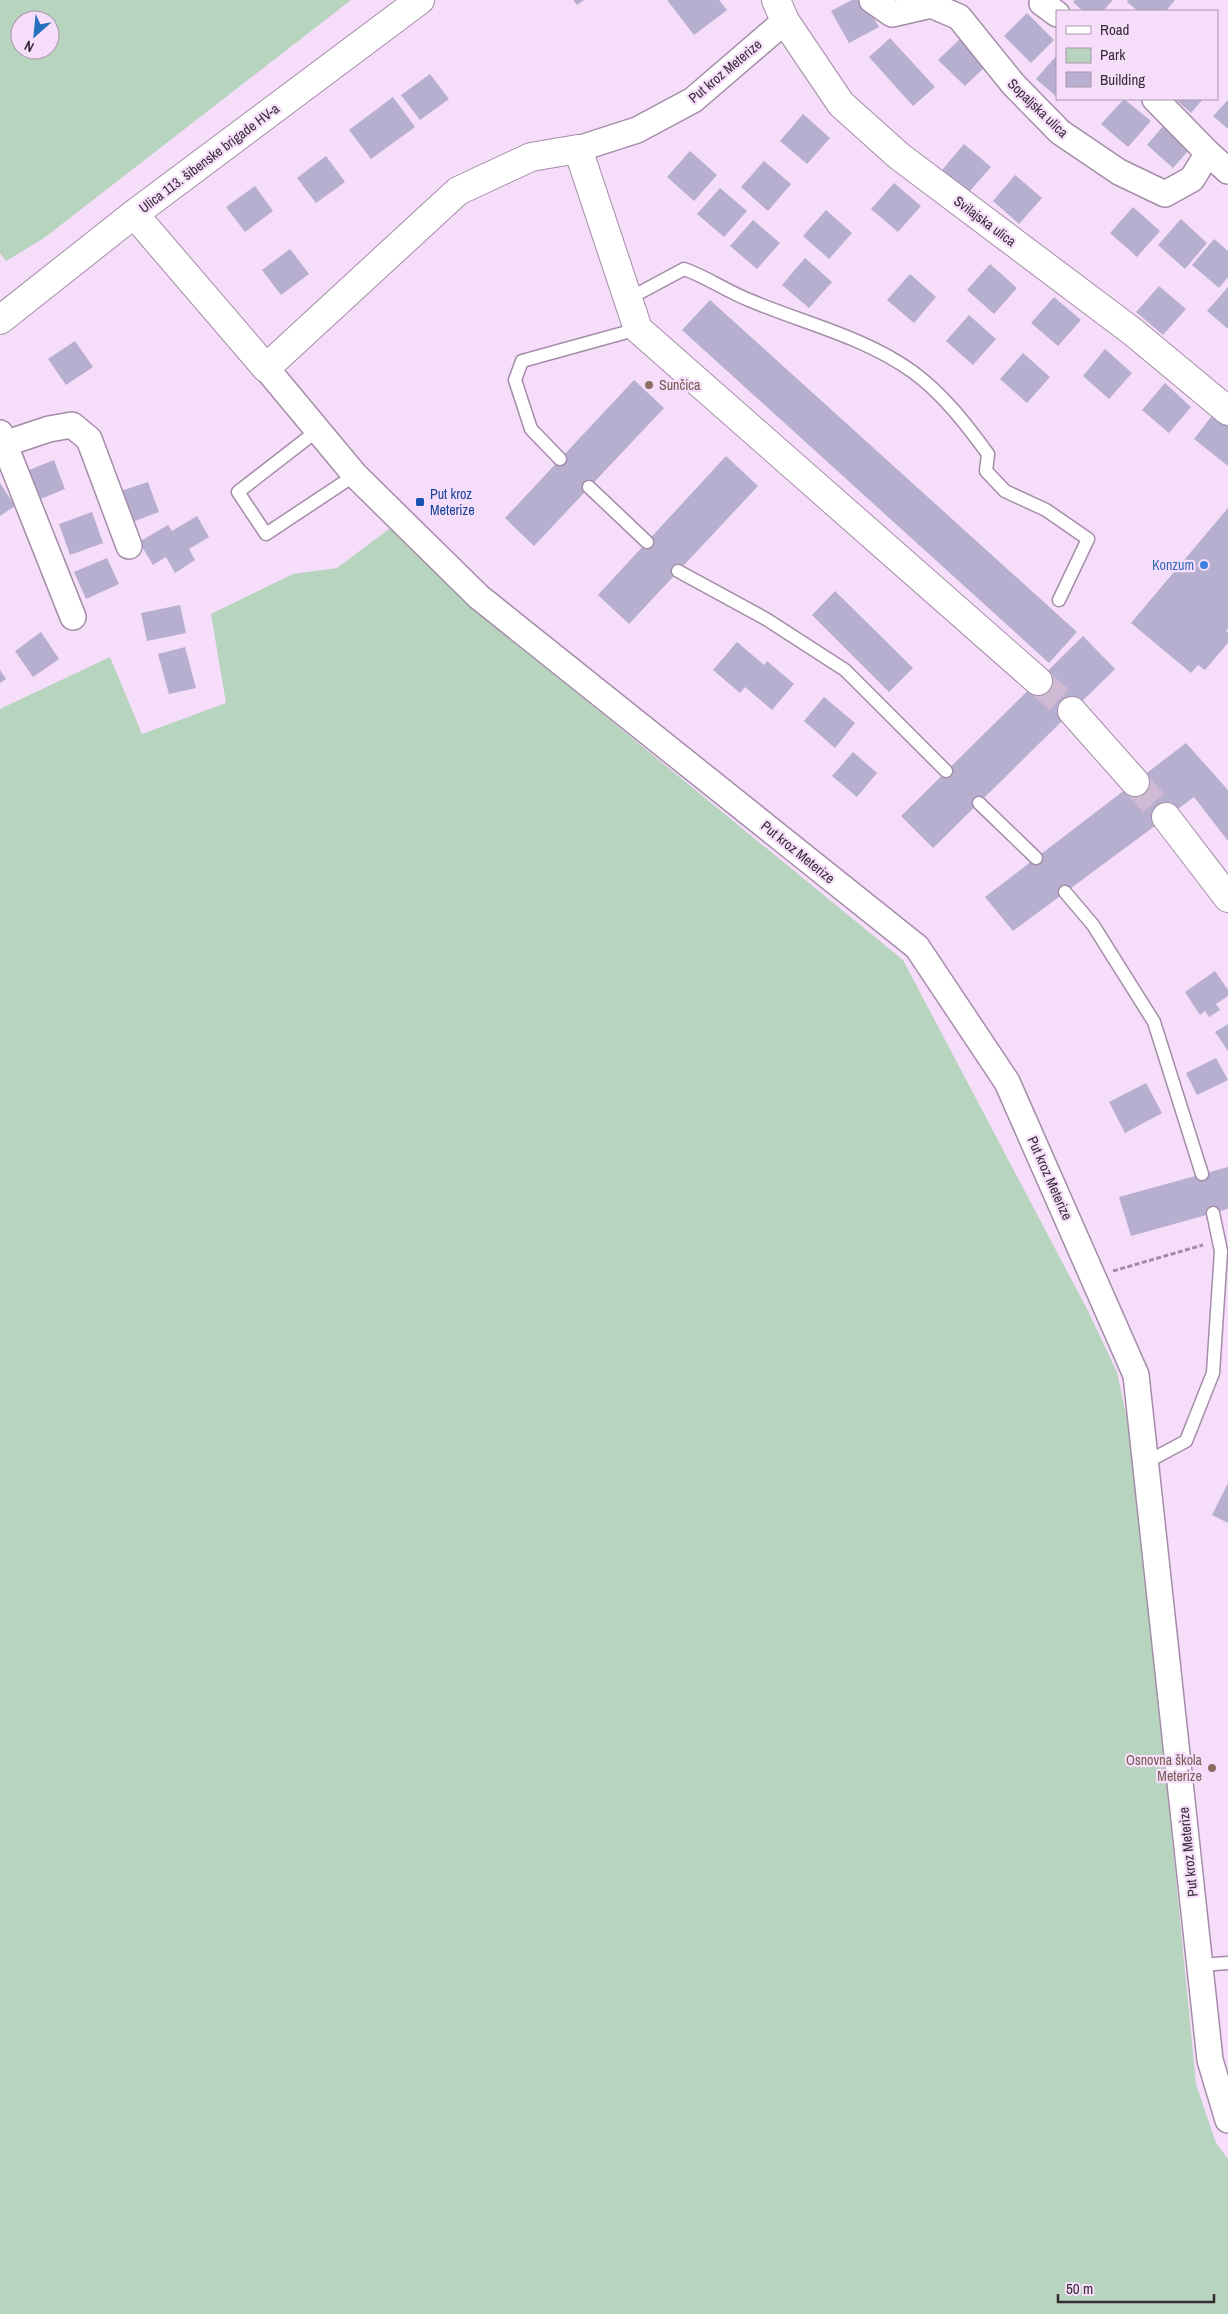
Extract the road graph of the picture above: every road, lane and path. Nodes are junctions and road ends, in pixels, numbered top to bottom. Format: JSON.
{"nodes":[{"id":1,"x":420,"y":0,"type":"edge"},
{"id":2,"x":872,"y":0,"type":"edge"},
{"id":3,"x":780,"y":10,"type":"edge"},
{"id":4,"x":1156,"y":100,"type":"edge"},
{"id":5,"x":578,"y":149,"type":"junction"},
{"id":6,"x":1208,"y":153,"type":"junction"},
{"id":7,"x":1228,"y":171,"type":"edge"},
{"id":8,"x":134,"y":214,"type":"junction"},
{"id":9,"x":628,"y":299,"type":"junction"},
{"id":10,"x":0,"y":320,"type":"edge"},
{"id":11,"x":638,"y":329,"type":"junction"},
{"id":12,"x":266,"y":368,"type":"junction"},
{"id":13,"x":1228,"y":412,"type":"edge"},
{"id":14,"x":318,"y":430,"type":"junction"},
{"id":15,"x":2,"y":439,"type":"edge"},
{"id":16,"x":560,"y":459,"type":"dead end"},
{"id":17,"x":355,"y":475,"type":"junction"},
{"id":18,"x":590,"y":487,"type":"dead end"},
{"id":19,"x":647,"y":542,"type":"dead end"},
{"id":20,"x":129,"y":546,"type":"dead end"},
{"id":21,"x":678,"y":571,"type":"dead end"},
{"id":22,"x":1059,"y":600,"type":"dead end"},
{"id":23,"x":73,"y":617,"type":"dead end"},
{"id":24,"x":1038,"y":681,"type":"tunnel mouth"},
{"id":25,"x":1072,"y":711,"type":"tunnel mouth"},
{"id":26,"x":946,"y":771,"type":"dead end"},
{"id":27,"x":1136,"y":782,"type":"tunnel mouth"},
{"id":28,"x":979,"y":803,"type":"dead end"},
{"id":29,"x":1166,"y":817,"type":"tunnel mouth"},
{"id":30,"x":1036,"y":858,"type":"dead end"},
{"id":31,"x":1066,"y":892,"type":"dead end"},
{"id":32,"x":1228,"y":898,"type":"edge"},
{"id":33,"x":1202,"y":1174,"type":"dead end"},
{"id":34,"x":1213,"y":1213,"type":"dead end"},
{"id":35,"x":1219,"y":1240,"type":"junction"},
{"id":36,"x":1093,"y":1277,"type":"junction"},
{"id":37,"x":1146,"y":1462,"type":"junction"},
{"id":38,"x":1228,"y":1963,"type":"edge"},
{"id":39,"x":1200,"y":1965,"type":"junction"},
{"id":40,"x":1228,"y":2120,"type":"edge"}],
"edges":[{"from":1,"to":8,"type":"street","name":"Ulica 113. šibenske brigade HV-a"},
{"from":2,"to":6,"type":"street","name":"Sopaljska ulica"},
{"from":3,"to":5,"type":"street","name":"Put kroz Meterize"},
{"from":3,"to":13,"type":"street","name":"Svilajska ulica"},
{"from":4,"to":6,"type":"street"},
{"from":5,"to":9,"type":"street"},
{"from":5,"to":12,"type":"street","name":"Put kroz Meterize"},
{"from":6,"to":7,"type":"street"},
{"from":8,"to":10,"type":"street","name":"Ulica 113. šibenske brigade HV-a"},
{"from":8,"to":12,"type":"street","name":"Put kroz Meterize"},
{"from":9,"to":11,"type":"street"},
{"from":9,"to":22,"type":"lane"},
{"from":11,"to":16,"type":"lane"},
{"from":11,"to":24,"type":"street"},
{"from":12,"to":14,"type":"street","name":"Put kroz Meterize"},
{"from":14,"to":17,"type":"street","name":"Put kroz Meterize"},
{"from":14,"to":17,"type":"lane"},
{"from":15,"to":20,"type":"street"},
{"from":15,"to":23,"type":"street"},
{"from":17,"to":36,"type":"street","name":"Put kroz Meterize"},
{"from":18,"to":19,"type":"lane"},
{"from":21,"to":26,"type":"lane"},
{"from":25,"to":27,"type":"street"},
{"from":28,"to":30,"type":"lane"},
{"from":29,"to":32,"type":"street"},
{"from":31,"to":33,"type":"lane"},
{"from":34,"to":35,"type":"lane"},
{"from":35,"to":36,"type":"path"},
{"from":35,"to":37,"type":"lane"},
{"from":36,"to":37,"type":"street","name":"Put kroz Meterize"},
{"from":37,"to":39,"type":"street","name":"Put kroz Meterize"},
{"from":38,"to":39,"type":"lane"},
{"from":39,"to":40,"type":"street","name":"Put kroz Meterize"}]}
